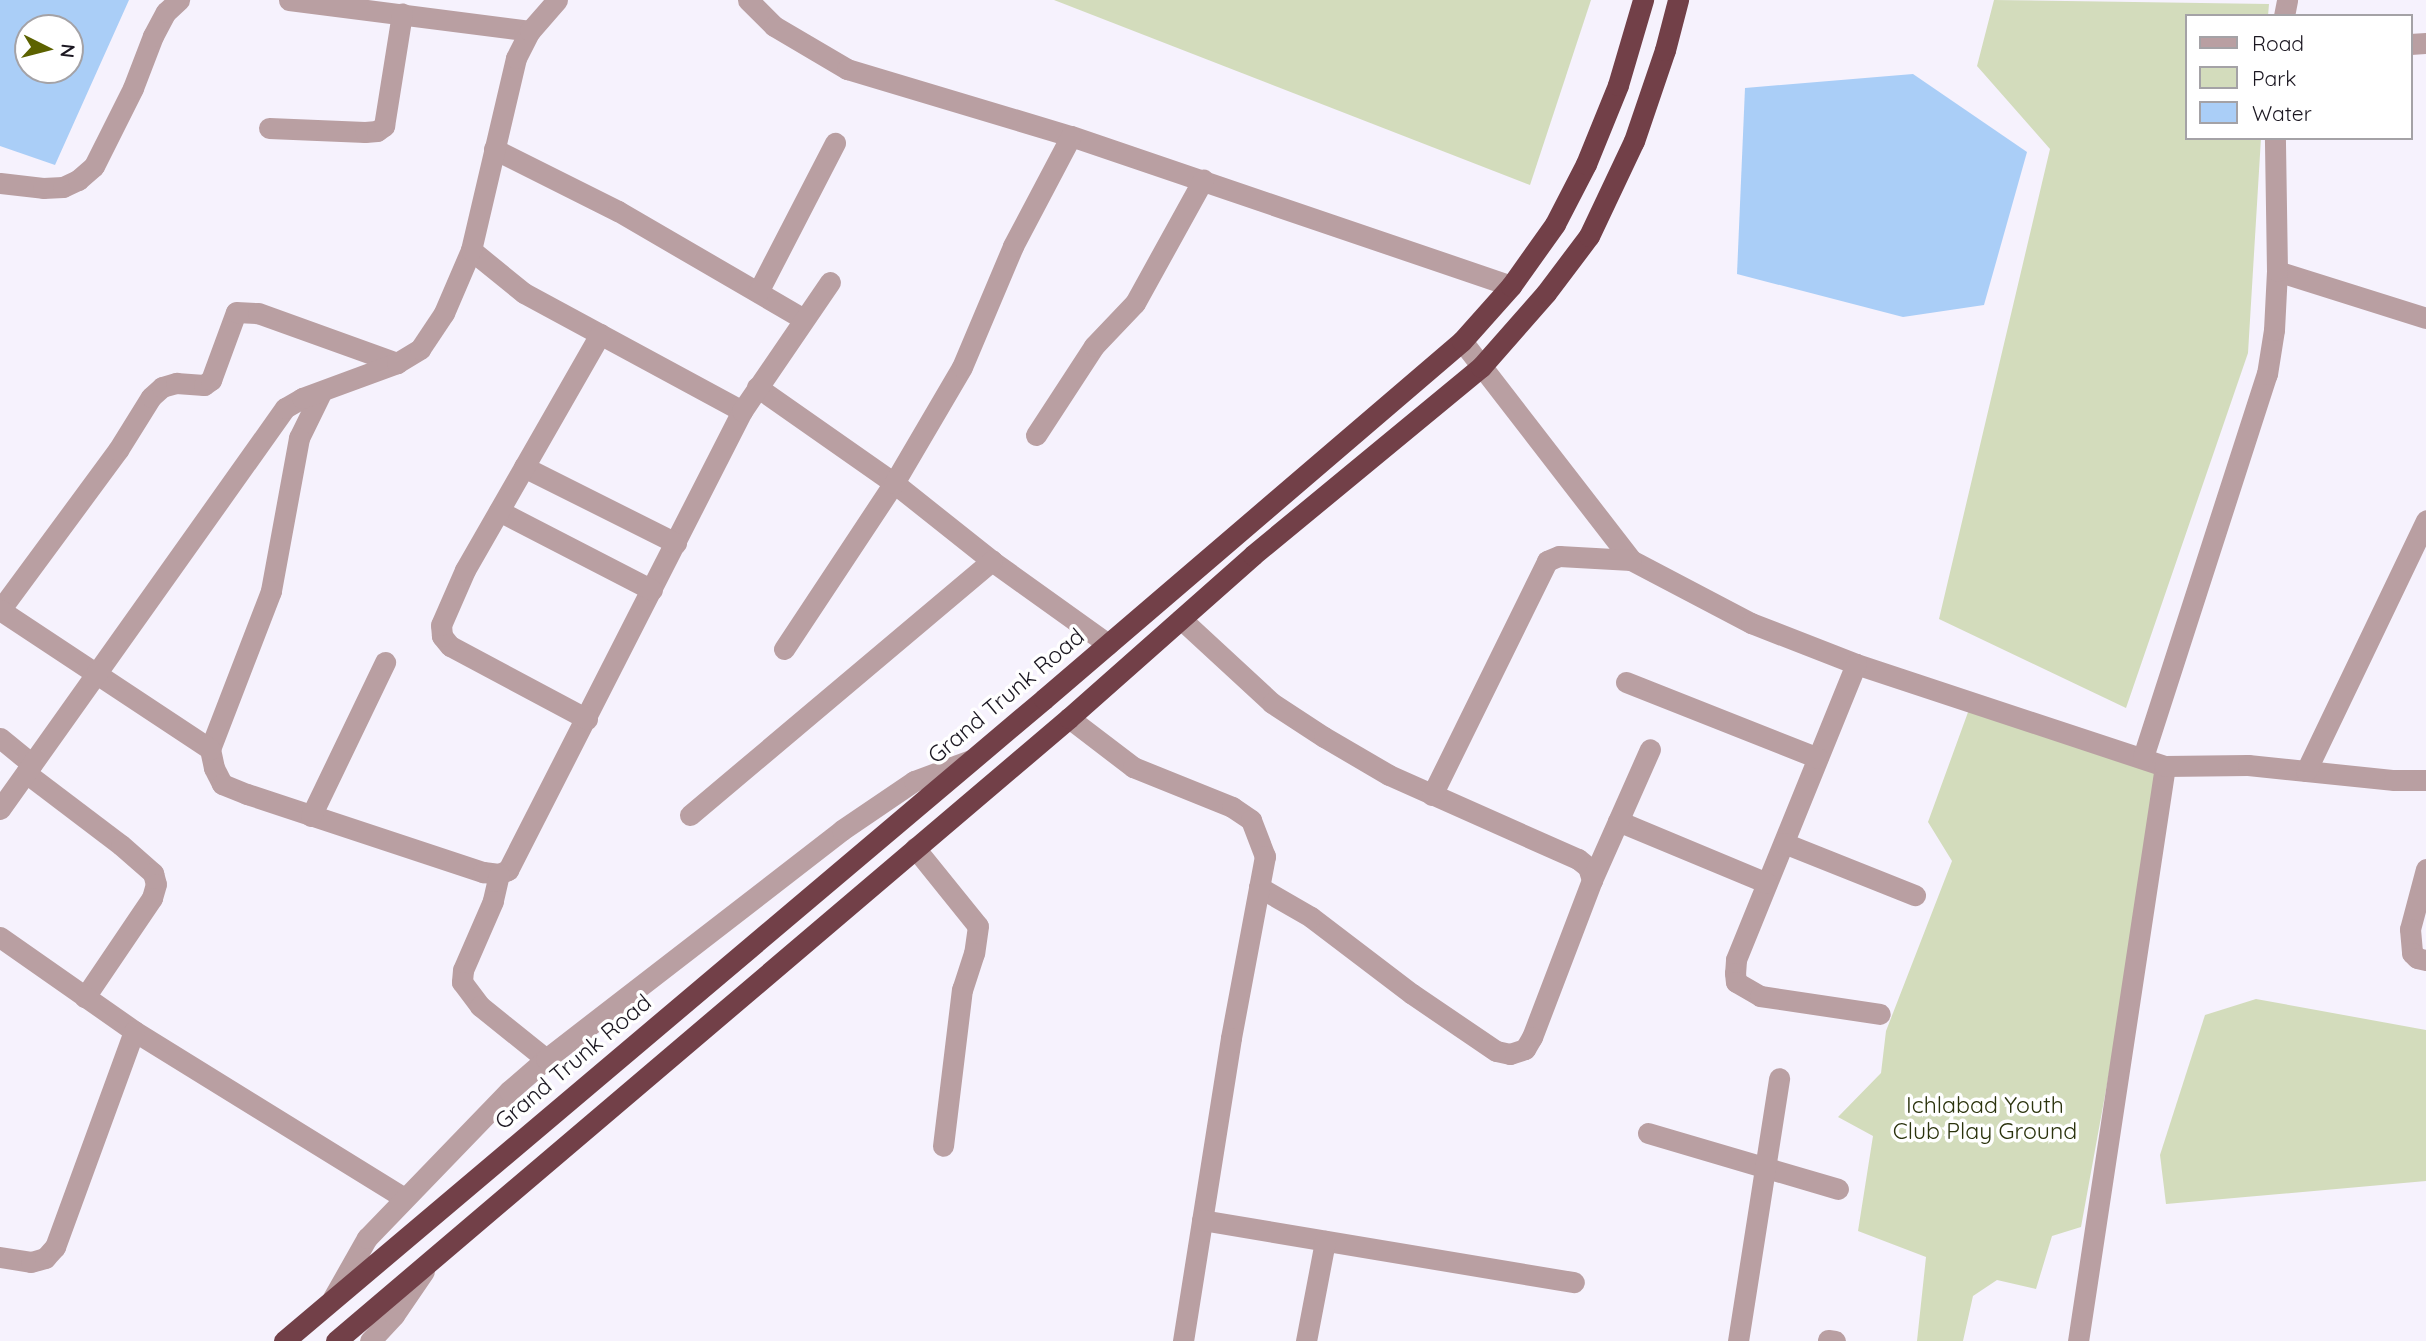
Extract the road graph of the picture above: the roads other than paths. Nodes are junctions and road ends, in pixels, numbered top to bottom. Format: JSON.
{"nodes":[{"id":1,"x":178,"y":0,"type":"edge"},
{"id":2,"x":289,"y":0,"type":"edge"},
{"id":3,"x":557,"y":0,"type":"edge"},
{"id":4,"x":748,"y":0,"type":"edge"},
{"id":5,"x":1643,"y":0,"type":"edge"},
{"id":6,"x":1678,"y":0,"type":"edge"},
{"id":7,"x":402,"y":13,"type":"junction"},
{"id":8,"x":530,"y":31,"type":"junction"},
{"id":9,"x":269,"y":128,"type":"dead end"},
{"id":10,"x":1071,"y":136,"type":"junction"},
{"id":11,"x":2275,"y":140,"type":"edge"},
{"id":12,"x":835,"y":143,"type":"dead end"},
{"id":13,"x":494,"y":149,"type":"junction"},
{"id":14,"x":1203,"y":180,"type":"junction"},
{"id":15,"x":0,"y":183,"type":"edge"},
{"id":16,"x":471,"y":250,"type":"junction"},
{"id":17,"x":2277,"y":271,"type":"junction"},
{"id":18,"x":830,"y":282,"type":"dead end"},
{"id":19,"x":1511,"y":285,"type":"junction"},
{"id":20,"x":758,"y":292,"type":"junction"},
{"id":21,"x":802,"y":318,"type":"junction"},
{"id":22,"x":2426,"y":318,"type":"edge"},
{"id":23,"x":600,"y":334,"type":"junction"},
{"id":24,"x":1462,"y":341,"type":"junction"},
{"id":25,"x":397,"y":363,"type":"junction"},
{"id":26,"x":1481,"y":367,"type":"junction"},
{"id":27,"x":757,"y":387,"type":"junction"},
{"id":28,"x":321,"y":393,"type":"junction"},
{"id":29,"x":742,"y":411,"type":"junction"},
{"id":30,"x":1036,"y":435,"type":"dead end"},
{"id":31,"x":524,"y":467,"type":"junction"},
{"id":32,"x":894,"y":482,"type":"junction"},
{"id":33,"x":499,"y":512,"type":"junction"},
{"id":34,"x":2426,"y":520,"type":"edge"},
{"id":35,"x":676,"y":543,"type":"junction"},
{"id":36,"x":1631,"y":560,"type":"junction"},
{"id":37,"x":992,"y":561,"type":"junction"},
{"id":38,"x":652,"y":590,"type":"junction"},
{"id":39,"x":0,"y":610,"type":"edge"},
{"id":40,"x":1181,"y":619,"type":"junction"},
{"id":41,"x":1108,"y":643,"type":"junction"},
{"id":42,"x":784,"y":649,"type":"dead end"},
{"id":43,"x":385,"y":662,"type":"dead end"},
{"id":44,"x":1856,"y":664,"type":"junction"},
{"id":45,"x":94,"y":674,"type":"junction"},
{"id":46,"x":1626,"y":682,"type":"dead end"},
{"id":47,"x":1069,"y":718,"type":"junction"},
{"id":48,"x":587,"y":719,"type":"junction"},
{"id":49,"x":0,"y":738,"type":"edge"},
{"id":50,"x":210,"y":749,"type":"junction"},
{"id":51,"x":1650,"y":749,"type":"dead end"},
{"id":52,"x":2143,"y":757,"type":"junction"},
{"id":53,"x":1818,"y":758,"type":"junction"},
{"id":54,"x":972,"y":760,"type":"junction"},
{"id":55,"x":2165,"y":765,"type":"junction"},
{"id":56,"x":29,"y":768,"type":"junction"},
{"id":57,"x":2306,"y":771,"type":"junction"},
{"id":58,"x":2426,"y":780,"type":"edge"},
{"id":59,"x":1432,"y":794,"type":"junction"},
{"id":60,"x":0,"y":809,"type":"edge"},
{"id":61,"x":690,"y":815,"type":"dead end"},
{"id":62,"x":311,"y":816,"type":"junction"},
{"id":63,"x":1618,"y":821,"type":"junction"},
{"id":64,"x":1784,"y":843,"type":"junction"},
{"id":65,"x":915,"y":848,"type":"junction"},
{"id":66,"x":2426,"y":869,"type":"edge"},
{"id":67,"x":499,"y":874,"type":"junction"},
{"id":68,"x":1591,"y":880,"type":"junction"},
{"id":69,"x":1767,"y":883,"type":"junction"},
{"id":70,"x":1259,"y":887,"type":"junction"},
{"id":71,"x":1915,"y":895,"type":"dead end"},
{"id":72,"x":0,"y":938,"type":"edge"},
{"id":73,"x":2426,"y":960,"type":"edge"},
{"id":74,"x":85,"y":997,"type":"junction"},
{"id":75,"x":1880,"y":1014,"type":"dead end"},
{"id":76,"x":134,"y":1031,"type":"junction"},
{"id":77,"x":546,"y":1059,"type":"junction"},
{"id":78,"x":1779,"y":1078,"type":"dead end"},
{"id":79,"x":1648,"y":1133,"type":"dead end"},
{"id":80,"x":943,"y":1146,"type":"dead end"},
{"id":81,"x":1764,"y":1169,"type":"junction"},
{"id":82,"x":1838,"y":1189,"type":"dead end"},
{"id":83,"x":404,"y":1198,"type":"junction"},
{"id":84,"x":1202,"y":1220,"type":"junction"},
{"id":85,"x":1325,"y":1241,"type":"junction"},
{"id":86,"x":0,"y":1256,"type":"edge"},
{"id":87,"x":433,"y":1258,"type":"junction"},
{"id":88,"x":1574,"y":1282,"type":"dead end"},
{"id":89,"x":333,"y":1298,"type":"junction"},
{"id":90,"x":284,"y":1341,"type":"edge"},
{"id":91,"x":336,"y":1341,"type":"edge"},
{"id":92,"x":370,"y":1341,"type":"edge"},
{"id":93,"x":1183,"y":1341,"type":"edge"},
{"id":94,"x":1306,"y":1341,"type":"edge"},
{"id":95,"x":1738,"y":1341,"type":"edge"},
{"id":96,"x":2078,"y":1341,"type":"edge"}],
"edges":[{"from":1,"to":15,"type":"street"},
{"from":2,"to":7,"type":"street"},
{"from":3,"to":8,"type":"street"},
{"from":4,"to":10,"type":"street"},
{"from":5,"to":19,"type":"highway","name":"Grand Trunk Road"},
{"from":6,"to":26,"type":"highway"},
{"from":7,"to":8,"type":"street"},
{"from":7,"to":9,"type":"street"},
{"from":8,"to":13,"type":"street"},
{"from":10,"to":14,"type":"street"},
{"from":10,"to":32,"type":"street"},
{"from":11,"to":17,"type":"street"},
{"from":12,"to":20,"type":"street"},
{"from":13,"to":16,"type":"street"},
{"from":13,"to":20,"type":"street"},
{"from":14,"to":19,"type":"street"},
{"from":14,"to":30,"type":"street"},
{"from":16,"to":23,"type":"street"},
{"from":16,"to":25,"type":"street"},
{"from":17,"to":22,"type":"street"},
{"from":17,"to":52,"type":"street"},
{"from":18,"to":21,"type":"street"},
{"from":19,"to":24,"type":"highway","name":"Grand Trunk Road"},
{"from":20,"to":21,"type":"street"},
{"from":21,"to":27,"type":"street"},
{"from":23,"to":29,"type":"street"},
{"from":23,"to":31,"type":"street"},
{"from":24,"to":26,"type":"street"},
{"from":24,"to":41,"type":"highway","name":"Grand Trunk Road"},
{"from":25,"to":28,"type":"street"},
{"from":25,"to":39,"type":"street"},
{"from":26,"to":36,"type":"street"},
{"from":26,"to":40,"type":"highway"},
{"from":27,"to":29,"type":"street"},
{"from":27,"to":32,"type":"street"},
{"from":28,"to":45,"type":"street"},
{"from":28,"to":50,"type":"street"},
{"from":29,"to":35,"type":"street"},
{"from":31,"to":33,"type":"street"},
{"from":31,"to":35,"type":"street"},
{"from":32,"to":37,"type":"street"},
{"from":32,"to":42,"type":"street"},
{"from":33,"to":38,"type":"street"},
{"from":33,"to":48,"type":"street"},
{"from":34,"to":57,"type":"street"},
{"from":35,"to":38,"type":"street"},
{"from":36,"to":44,"type":"street"},
{"from":36,"to":59,"type":"street"},
{"from":37,"to":41,"type":"street"},
{"from":37,"to":61,"type":"street"},
{"from":38,"to":48,"type":"street"},
{"from":39,"to":45,"type":"street"},
{"from":40,"to":47,"type":"highway"},
{"from":40,"to":59,"type":"street"},
{"from":41,"to":54,"type":"highway","name":"Grand Trunk Road"},
{"from":43,"to":62,"type":"street"},
{"from":44,"to":52,"type":"street"},
{"from":44,"to":53,"type":"street"},
{"from":45,"to":50,"type":"street"},
{"from":45,"to":56,"type":"street"},
{"from":46,"to":53,"type":"street"},
{"from":47,"to":65,"type":"highway"},
{"from":47,"to":70,"type":"street"},
{"from":48,"to":67,"type":"street"},
{"from":49,"to":56,"type":"street"},
{"from":50,"to":62,"type":"street"},
{"from":51,"to":63,"type":"street"},
{"from":52,"to":55,"type":"street"},
{"from":53,"to":64,"type":"street"},
{"from":54,"to":77,"type":"street"},
{"from":54,"to":89,"type":"highway","name":"Grand Trunk Road"},
{"from":55,"to":57,"type":"street"},
{"from":55,"to":96,"type":"street"},
{"from":56,"to":60,"type":"street"},
{"from":56,"to":74,"type":"street"},
{"from":57,"to":58,"type":"street"},
{"from":59,"to":68,"type":"street"},
{"from":62,"to":67,"type":"street"},
{"from":63,"to":68,"type":"street"},
{"from":63,"to":69,"type":"street"},
{"from":64,"to":69,"type":"street"},
{"from":64,"to":71,"type":"street"},
{"from":65,"to":80,"type":"street"},
{"from":65,"to":87,"type":"highway"},
{"from":66,"to":73,"type":"street"},
{"from":67,"to":77,"type":"street"},
{"from":68,"to":70,"type":"street"},
{"from":69,"to":75,"type":"street"},
{"from":70,"to":84,"type":"street"},
{"from":72,"to":74,"type":"street"},
{"from":74,"to":76,"type":"street"},
{"from":76,"to":83,"type":"street"},
{"from":76,"to":86,"type":"street"},
{"from":77,"to":83,"type":"street"},
{"from":78,"to":81,"type":"street"},
{"from":79,"to":81,"type":"street"},
{"from":81,"to":82,"type":"street"},
{"from":81,"to":95,"type":"street"},
{"from":83,"to":89,"type":"street"},
{"from":84,"to":85,"type":"street"},
{"from":84,"to":93,"type":"street"},
{"from":85,"to":88,"type":"street"},
{"from":85,"to":94,"type":"street"},
{"from":87,"to":91,"type":"highway"},
{"from":87,"to":92,"type":"street"},
{"from":89,"to":90,"type":"highway","name":"Grand Trunk Road"}]}
